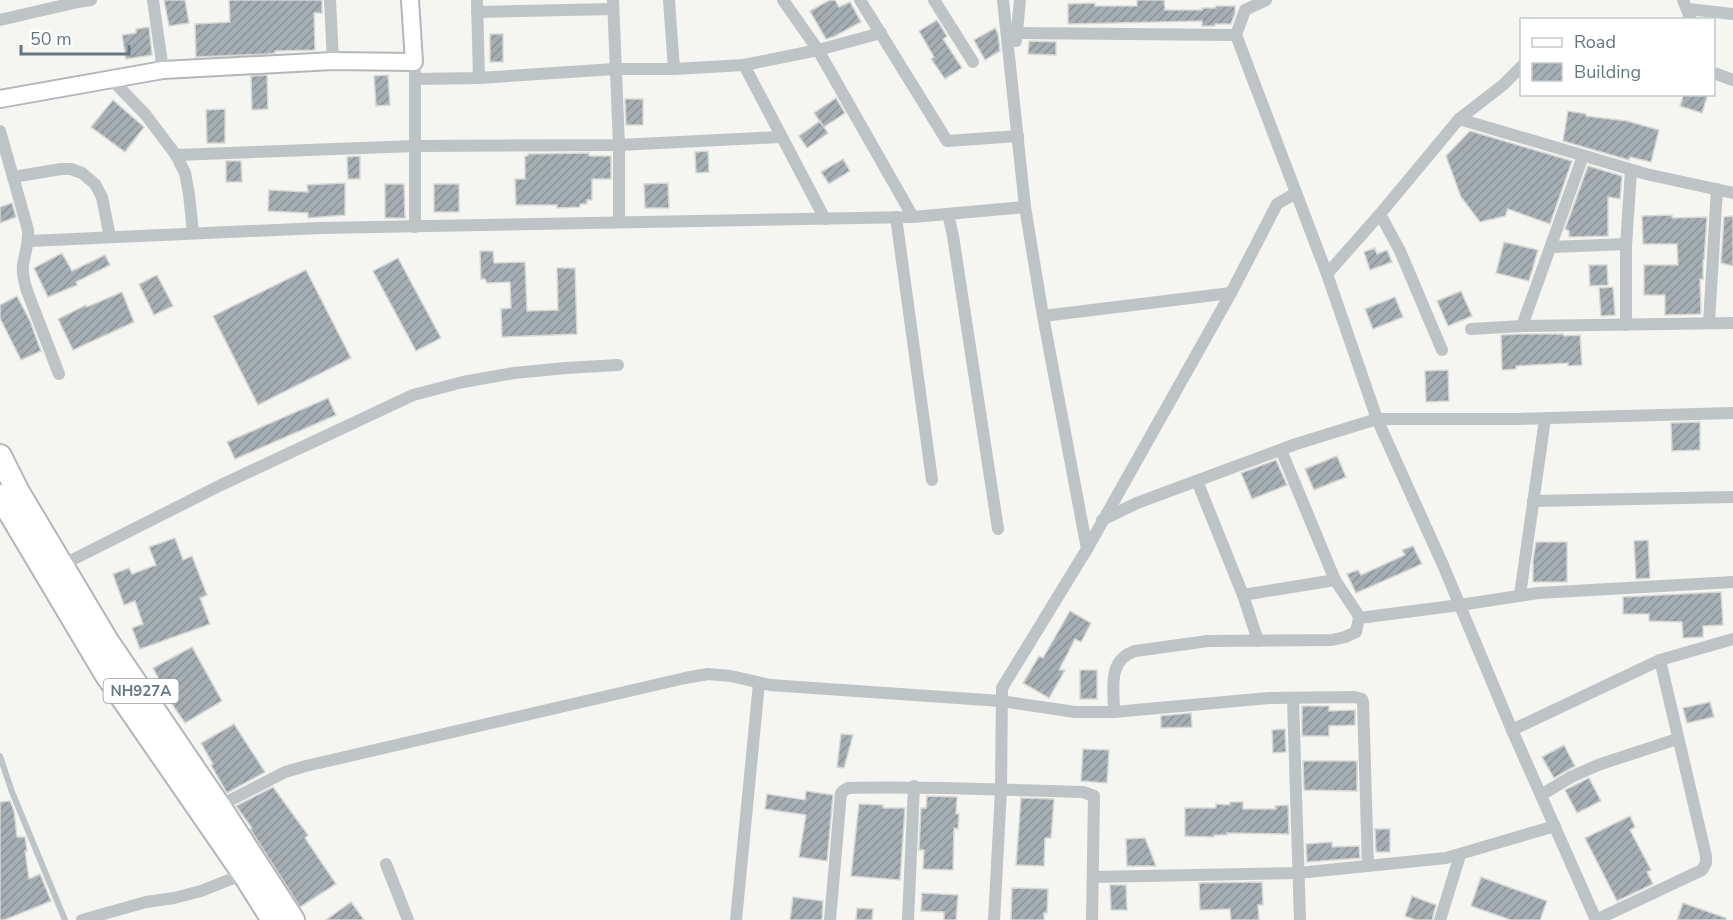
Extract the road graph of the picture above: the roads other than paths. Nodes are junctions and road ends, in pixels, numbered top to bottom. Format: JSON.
{"nodes":[{"id":1,"x":91,"y":0,"type":"edge"},
{"id":2,"x":153,"y":0,"type":"edge"},
{"id":3,"x":330,"y":0,"type":"edge"},
{"id":4,"x":410,"y":0,"type":"edge"},
{"id":5,"x":669,"y":0,"type":"edge"},
{"id":6,"x":783,"y":0,"type":"edge"},
{"id":7,"x":860,"y":0,"type":"edge"},
{"id":8,"x":934,"y":0,"type":"edge"},
{"id":9,"x":1003,"y":0,"type":"edge"},
{"id":10,"x":1020,"y":0,"type":"edge"},
{"id":11,"x":1266,"y":0,"type":"edge"},
{"id":12,"x":78,"y":1,"type":"edge"},
{"id":13,"x":48,"y":4,"type":"edge"},
{"id":14,"x":613,"y":5,"type":"edge"},
{"id":15,"x":1244,"y":5,"type":"edge"},
{"id":16,"x":477,"y":6,"type":"edge"},
{"id":17,"x":1687,"y":10,"type":"edge"},
{"id":18,"x":1733,"y":14,"type":"edge"},
{"id":19,"x":0,"y":20,"type":"edge"},
{"id":20,"x":881,"y":33,"type":"junction"},
{"id":21,"x":1017,"y":33,"type":"junction"},
{"id":22,"x":1236,"y":35,"type":"junction"},
{"id":23,"x":818,"y":51,"type":"junction"},
{"id":24,"x":333,"y":61,"type":"junction"},
{"id":25,"x":973,"y":62,"type":"dead end"},
{"id":26,"x":744,"y":65,"type":"junction"},
{"id":27,"x":1520,"y":67,"type":"edge"},
{"id":28,"x":615,"y":69,"type":"junction"},
{"id":29,"x":674,"y":69,"type":"junction"},
{"id":30,"x":163,"y":70,"type":"junction"},
{"id":31,"x":414,"y":70,"type":"junction"},
{"id":32,"x":1715,"y":74,"type":"edge"},
{"id":33,"x":479,"y":78,"type":"junction"},
{"id":34,"x":111,"y":79,"type":"junction"},
{"id":35,"x":1011,"y":79,"type":"junction"},
{"id":36,"x":1733,"y":80,"type":"edge"},
{"id":37,"x":1,"y":97,"type":"edge"},
{"id":38,"x":1459,"y":119,"type":"junction"},
{"id":39,"x":0,"y":131,"type":"edge"},
{"id":40,"x":1018,"y":136,"type":"junction"},
{"id":41,"x":781,"y":137,"type":"junction"},
{"id":42,"x":619,"y":145,"type":"junction"},
{"id":43,"x":416,"y":147,"type":"junction"},
{"id":44,"x":176,"y":155,"type":"junction"},
{"id":45,"x":1583,"y":156,"type":"junction"},
{"id":46,"x":1631,"y":170,"type":"junction"},
{"id":47,"x":14,"y":177,"type":"junction"},
{"id":48,"x":1717,"y":189,"type":"junction"},
{"id":49,"x":1296,"y":193,"type":"junction"},
{"id":50,"x":1733,"y":193,"type":"edge"},
{"id":51,"x":1025,"y":207,"type":"junction"},
{"id":52,"x":948,"y":214,"type":"junction"},
{"id":53,"x":1380,"y":214,"type":"junction"},
{"id":54,"x":896,"y":217,"type":"junction"},
{"id":55,"x":913,"y":217,"type":"junction"},
{"id":56,"x":825,"y":219,"type":"junction"},
{"id":57,"x":619,"y":222,"type":"junction"},
{"id":58,"x":415,"y":227,"type":"junction"},
{"id":59,"x":193,"y":233,"type":"junction"},
{"id":60,"x":110,"y":237,"type":"junction"},
{"id":61,"x":29,"y":241,"type":"junction"},
{"id":62,"x":1626,"y":244,"type":"junction"},
{"id":63,"x":1551,"y":247,"type":"junction"},
{"id":64,"x":1327,"y":274,"type":"junction"},
{"id":65,"x":1231,"y":293,"type":"junction"},
{"id":66,"x":1043,"y":316,"type":"junction"},
{"id":67,"x":1710,"y":323,"type":"junction"},
{"id":68,"x":1733,"y":323,"type":"edge"},
{"id":69,"x":1626,"y":325,"type":"junction"},
{"id":70,"x":1522,"y":326,"type":"junction"},
{"id":71,"x":1471,"y":329,"type":"dead end"},
{"id":72,"x":1442,"y":350,"type":"dead end"},
{"id":73,"x":618,"y":365,"type":"dead end"},
{"id":74,"x":59,"y":374,"type":"dead end"},
{"id":75,"x":1733,"y":413,"type":"edge"},
{"id":76,"x":1377,"y":419,"type":"junction"},
{"id":77,"x":1545,"y":419,"type":"junction"},
{"id":78,"x":1281,"y":450,"type":"junction"},
{"id":79,"x":0,"y":456,"type":"edge"},
{"id":80,"x":932,"y":480,"type":"dead end"},
{"id":81,"x":1197,"y":481,"type":"junction"},
{"id":82,"x":0,"y":496,"type":"edge"},
{"id":83,"x":1733,"y":497,"type":"edge"},
{"id":84,"x":1533,"y":501,"type":"junction"},
{"id":85,"x":1102,"y":520,"type":"junction"},
{"id":86,"x":998,"y":529,"type":"dead end"},
{"id":87,"x":1086,"y":549,"type":"junction"},
{"id":88,"x":62,"y":566,"type":"junction"},
{"id":89,"x":1335,"y":580,"type":"junction"},
{"id":90,"x":1733,"y":582,"type":"edge"},
{"id":91,"x":1243,"y":595,"type":"junction"},
{"id":92,"x":1520,"y":595,"type":"junction"},
{"id":93,"x":1460,"y":605,"type":"junction"},
{"id":94,"x":1359,"y":618,"type":"junction"},
{"id":95,"x":1733,"y":639,"type":"edge"},
{"id":96,"x":1258,"y":641,"type":"junction"},
{"id":97,"x":1660,"y":660,"type":"junction"},
{"id":98,"x":759,"y":683,"type":"junction"},
{"id":99,"x":1293,"y":699,"type":"junction"},
{"id":100,"x":1001,"y":701,"type":"junction"},
{"id":101,"x":1113,"y":712,"type":"junction"},
{"id":102,"x":1512,"y":730,"type":"junction"},
{"id":103,"x":1677,"y":739,"type":"junction"},
{"id":104,"x":0,"y":756,"type":"edge"},
{"id":105,"x":914,"y":786,"type":"junction"},
{"id":106,"x":1001,"y":790,"type":"junction"},
{"id":107,"x":1540,"y":795,"type":"junction"},
{"id":108,"x":219,"y":806,"type":"junction"},
{"id":109,"x":1555,"y":826,"type":"junction"},
{"id":110,"x":237,"y":849,"type":"junction"},
{"id":111,"x":1460,"y":855,"type":"junction"},
{"id":112,"x":386,"y":864,"type":"dead end"},
{"id":113,"x":1368,"y":866,"type":"junction"},
{"id":114,"x":1298,"y":873,"type":"junction"},
{"id":115,"x":244,"y":874,"type":"junction"},
{"id":116,"x":1093,"y":877,"type":"junction"},
{"id":117,"x":264,"y":890,"type":"junction"},
{"id":118,"x":89,"y":919,"type":"edge"},
{"id":119,"x":65,"y":920,"type":"edge"},
{"id":120,"x":273,"y":920,"type":"edge"},
{"id":121,"x":293,"y":920,"type":"edge"},
{"id":122,"x":408,"y":920,"type":"edge"},
{"id":123,"x":736,"y":920,"type":"edge"},
{"id":124,"x":830,"y":920,"type":"edge"},
{"id":125,"x":908,"y":920,"type":"edge"},
{"id":126,"x":994,"y":920,"type":"edge"},
{"id":127,"x":1092,"y":920,"type":"edge"},
{"id":128,"x":1300,"y":920,"type":"edge"},
{"id":129,"x":1440,"y":920,"type":"edge"}],
"edges":[{"from":1,"to":12,"type":"street"},
{"from":2,"to":30,"type":"street"},
{"from":3,"to":24,"type":"street"},
{"from":4,"to":31,"type":"street"},
{"from":5,"to":29,"type":"street"},
{"from":6,"to":23,"type":"street"},
{"from":7,"to":20,"type":"street"},
{"from":8,"to":25,"type":"street"},
{"from":9,"to":35,"type":"street"},
{"from":10,"to":21,"type":"street"},
{"from":11,"to":15,"type":"street"},
{"from":12,"to":13,"type":"street"},
{"from":13,"to":19,"type":"street"},
{"from":14,"to":16,"type":"street"},
{"from":14,"to":28,"type":"street"},
{"from":15,"to":22,"type":"street"},
{"from":16,"to":33,"type":"street"},
{"from":17,"to":18,"type":"street"},
{"from":20,"to":23,"type":"street"},
{"from":20,"to":40,"type":"street"},
{"from":21,"to":22,"type":"street"},
{"from":21,"to":35,"type":"street"},
{"from":22,"to":49,"type":"street"},
{"from":23,"to":26,"type":"street"},
{"from":23,"to":55,"type":"street"},
{"from":24,"to":30,"type":"street"},
{"from":24,"to":31,"type":"street"},
{"from":26,"to":29,"type":"street"},
{"from":26,"to":41,"type":"street"},
{"from":27,"to":38,"type":"street"},
{"from":28,"to":29,"type":"street"},
{"from":28,"to":33,"type":"street"},
{"from":28,"to":42,"type":"street"},
{"from":30,"to":34,"type":"street"},
{"from":31,"to":33,"type":"street"},
{"from":31,"to":43,"type":"street"},
{"from":32,"to":36,"type":"street"},
{"from":34,"to":37,"type":"street"},
{"from":34,"to":44,"type":"street"},
{"from":35,"to":40,"type":"street"},
{"from":38,"to":45,"type":"street"},
{"from":38,"to":53,"type":"street"},
{"from":39,"to":47,"type":"street"},
{"from":40,"to":51,"type":"street"},
{"from":41,"to":42,"type":"street"},
{"from":41,"to":56,"type":"street"},
{"from":42,"to":43,"type":"street"},
{"from":42,"to":57,"type":"street"},
{"from":43,"to":44,"type":"street"},
{"from":43,"to":58,"type":"street"},
{"from":44,"to":59,"type":"street"},
{"from":45,"to":46,"type":"street"},
{"from":45,"to":63,"type":"street"},
{"from":46,"to":48,"type":"street"},
{"from":46,"to":62,"type":"street"},
{"from":47,"to":60,"type":"street"},
{"from":47,"to":61,"type":"street"},
{"from":48,"to":50,"type":"street"},
{"from":48,"to":67,"type":"street"},
{"from":49,"to":64,"type":"street"},
{"from":49,"to":65,"type":"street"},
{"from":51,"to":52,"type":"street"},
{"from":51,"to":66,"type":"street"},
{"from":52,"to":55,"type":"street"},
{"from":52,"to":86,"type":"street"},
{"from":53,"to":64,"type":"street"},
{"from":53,"to":72,"type":"street"},
{"from":54,"to":55,"type":"street"},
{"from":54,"to":56,"type":"street"},
{"from":54,"to":80,"type":"street"},
{"from":56,"to":57,"type":"street"},
{"from":57,"to":58,"type":"street"},
{"from":58,"to":59,"type":"street"},
{"from":59,"to":60,"type":"street"},
{"from":60,"to":61,"type":"street"},
{"from":61,"to":74,"type":"street"},
{"from":62,"to":63,"type":"street"},
{"from":62,"to":69,"type":"street"},
{"from":63,"to":70,"type":"street"},
{"from":64,"to":76,"type":"street"},
{"from":65,"to":66,"type":"street"},
{"from":65,"to":85,"type":"street"},
{"from":66,"to":87,"type":"street"},
{"from":67,"to":68,"type":"street"},
{"from":67,"to":69,"type":"street"},
{"from":69,"to":70,"type":"street"},
{"from":70,"to":71,"type":"street"},
{"from":73,"to":88,"type":"street"},
{"from":75,"to":77,"type":"street"},
{"from":76,"to":77,"type":"street"},
{"from":76,"to":78,"type":"street"},
{"from":76,"to":93,"type":"street"},
{"from":77,"to":84,"type":"street"},
{"from":78,"to":81,"type":"street"},
{"from":78,"to":89,"type":"street"},
{"from":79,"to":88,"type":"highway","number":"NH927A"},
{"from":81,"to":85,"type":"street"},
{"from":81,"to":91,"type":"street"},
{"from":82,"to":110,"type":"highway","number":"NH927A"},
{"from":83,"to":84,"type":"street"},
{"from":84,"to":92,"type":"street"},
{"from":85,"to":87,"type":"street"},
{"from":87,"to":100,"type":"street"},
{"from":88,"to":108,"type":"highway","number":"NH927A"},
{"from":89,"to":91,"type":"street"},
{"from":89,"to":94,"type":"street"},
{"from":90,"to":92,"type":"street"},
{"from":91,"to":96,"type":"street"},
{"from":92,"to":93,"type":"street"},
{"from":93,"to":94,"type":"street"},
{"from":93,"to":102,"type":"street"},
{"from":94,"to":96,"type":"street"},
{"from":95,"to":97,"type":"street"},
{"from":96,"to":101,"type":"street"},
{"from":97,"to":102,"type":"street"},
{"from":97,"to":103,"type":"street"},
{"from":98,"to":100,"type":"street"},
{"from":98,"to":108,"type":"street"},
{"from":98,"to":123,"type":"street"},
{"from":99,"to":101,"type":"street"},
{"from":99,"to":113,"type":"street"},
{"from":99,"to":114,"type":"street"},
{"from":100,"to":101,"type":"street"},
{"from":100,"to":106,"type":"street"},
{"from":102,"to":107,"type":"street"},
{"from":103,"to":107,"type":"street"},
{"from":103,"to":109,"type":"street"},
{"from":104,"to":119,"type":"lane"},
{"from":105,"to":106,"type":"street"},
{"from":105,"to":124,"type":"street"},
{"from":105,"to":125,"type":"street"},
{"from":106,"to":116,"type":"street"},
{"from":106,"to":126,"type":"street"},
{"from":107,"to":109,"type":"street"},
{"from":108,"to":110,"type":"highway","number":"NH927A"},
{"from":109,"to":111,"type":"street"},
{"from":110,"to":115,"type":"highway","number":"NH927A"},
{"from":110,"to":117,"type":"highway","number":"NH927A"},
{"from":111,"to":113,"type":"street"},
{"from":111,"to":129,"type":"street"},
{"from":112,"to":122,"type":"street"},
{"from":113,"to":114,"type":"street"},
{"from":114,"to":116,"type":"street"},
{"from":114,"to":128,"type":"street"},
{"from":115,"to":117,"type":"highway","number":"NH927A"},
{"from":115,"to":118,"type":"street"},
{"from":116,"to":127,"type":"street"},
{"from":117,"to":120,"type":"highway","number":"NH927A"},
{"from":117,"to":121,"type":"highway","number":"NH927A"}]}
